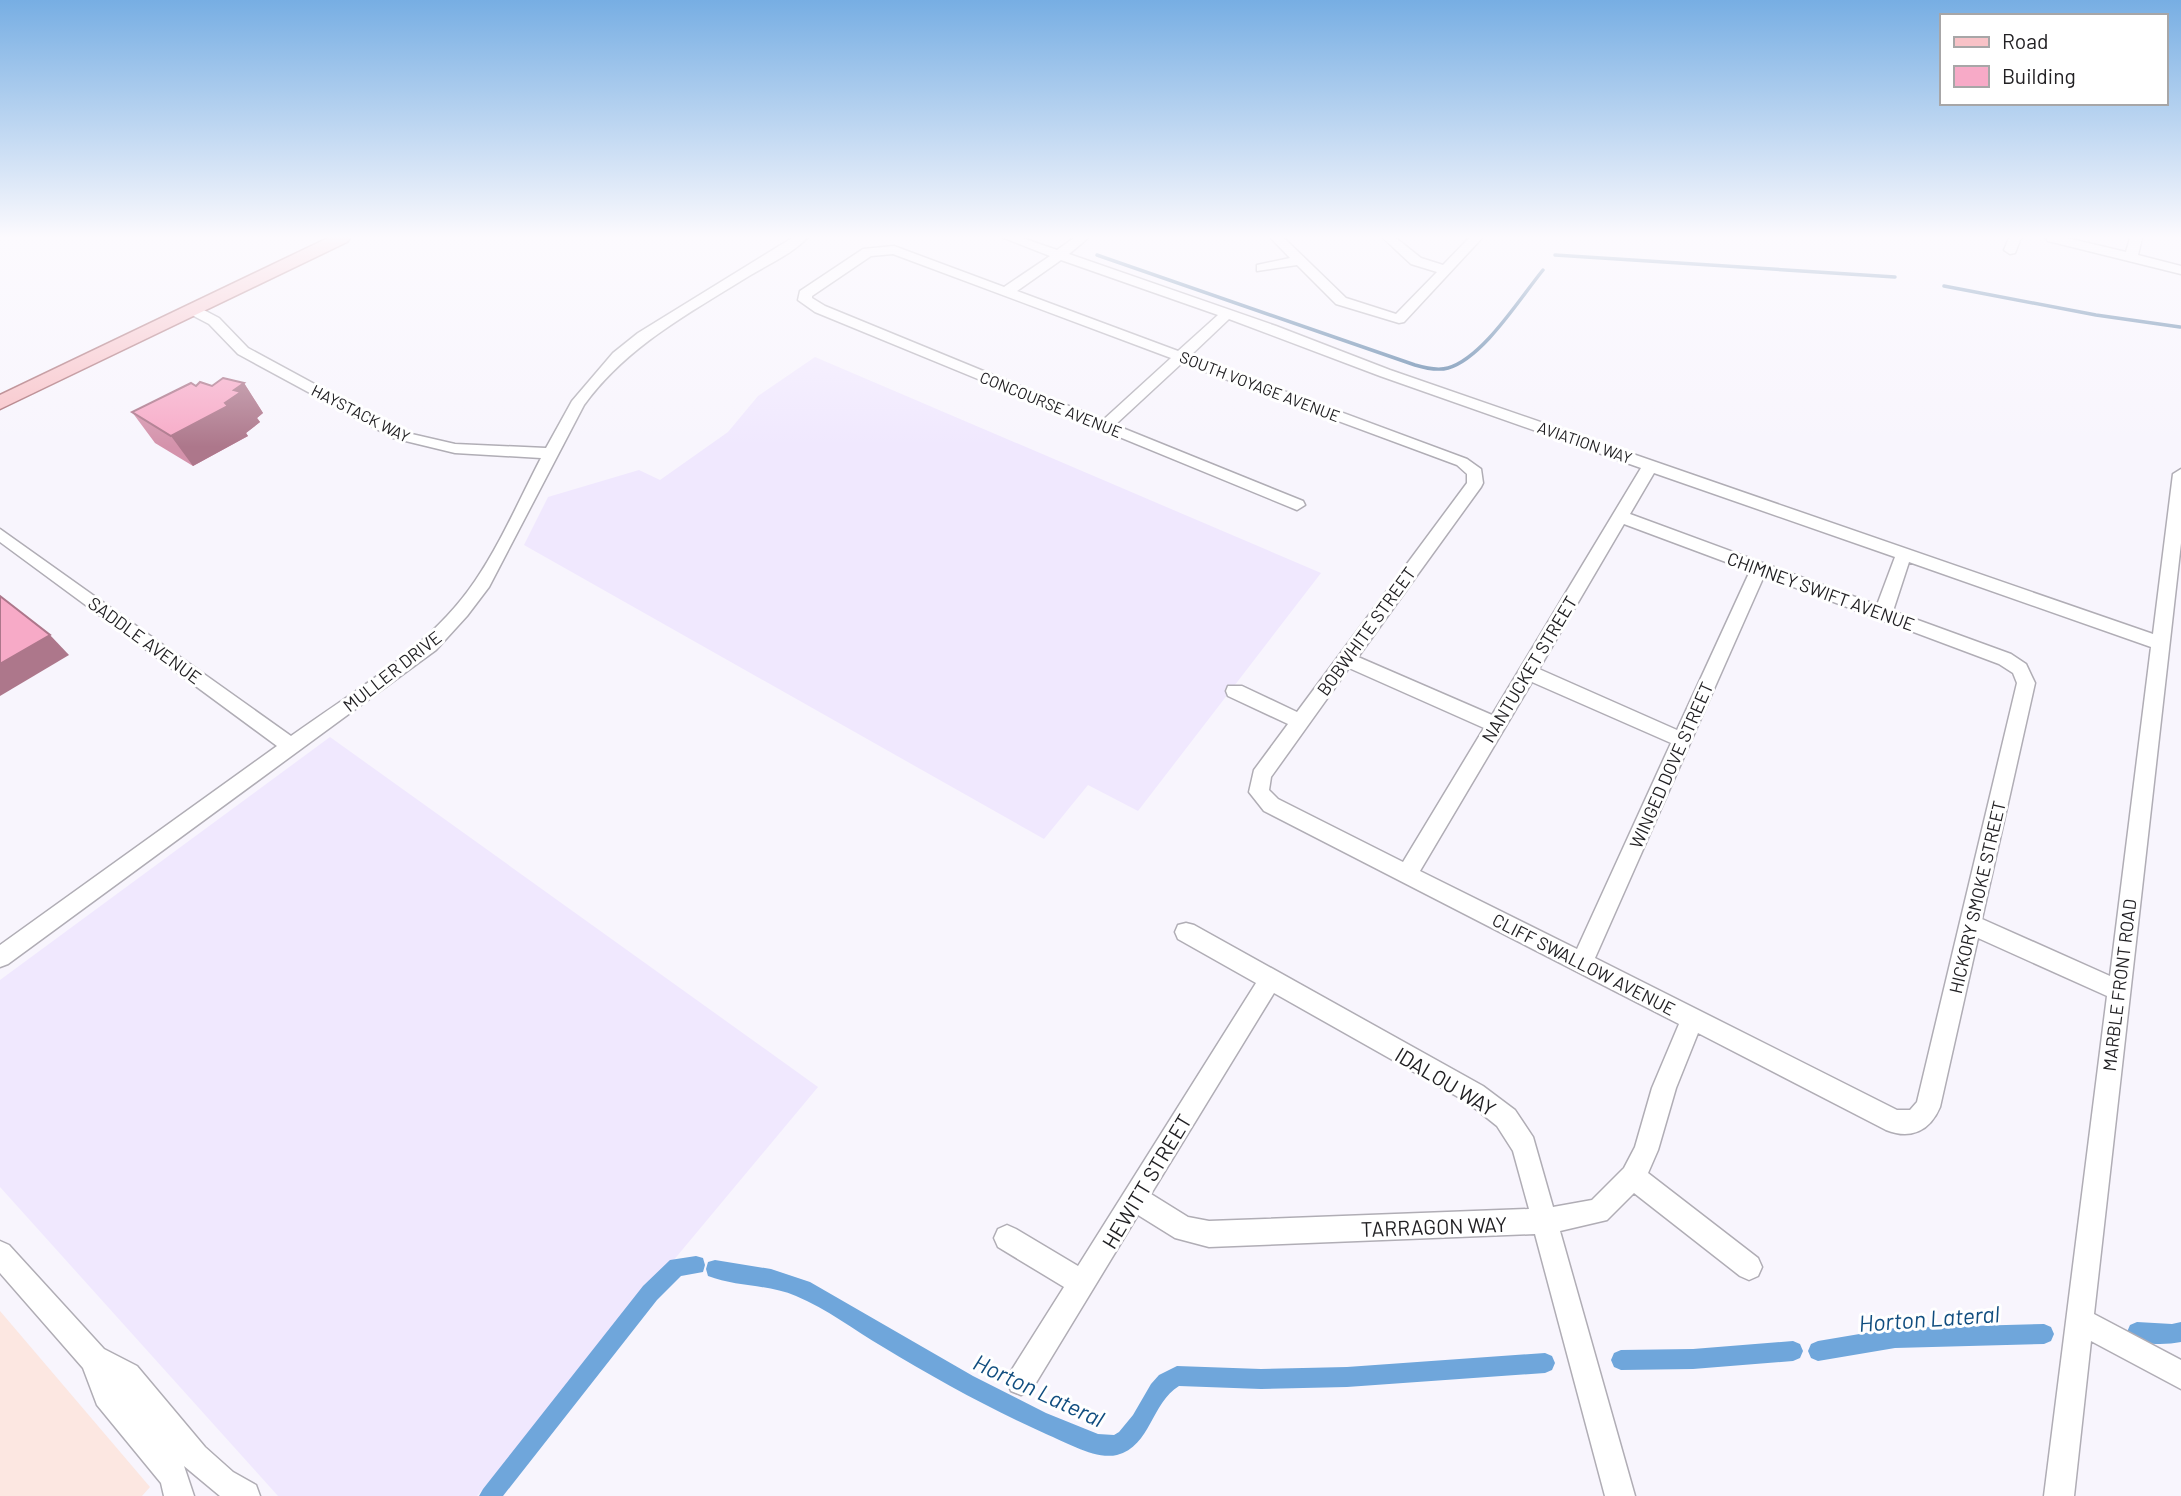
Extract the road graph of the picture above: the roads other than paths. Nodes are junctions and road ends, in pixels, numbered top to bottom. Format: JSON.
{"nodes":[{"id":1,"x":163,"y":308,"type":"edge"},
{"id":2,"x":197,"y":308,"type":"edge"},
{"id":3,"x":688,"y":308,"type":"edge"},
{"id":4,"x":818,"y":308,"type":"edge"},
{"id":5,"x":1049,"y":308,"type":"edge"},
{"id":6,"x":1209,"y":308,"type":"edge"},
{"id":7,"x":1363,"y":308,"type":"edge"},
{"id":8,"x":1410,"y":308,"type":"edge"},
{"id":9,"x":193,"y":310,"type":"junction"},
{"id":10,"x":1227,"y":314,"type":"junction"},
{"id":11,"x":1181,"y":356,"type":"junction"},
{"id":12,"x":0,"y":385,"type":"edge"},
{"id":13,"x":0,"y":403,"type":"edge"},
{"id":14,"x":1105,"y":426,"type":"junction"},
{"id":15,"x":551,"y":453,"type":"junction"},
{"id":16,"x":1651,"y":465,"type":"junction"},
{"id":17,"x":1475,"y":472,"type":"joint"},
{"id":18,"x":2181,"y":474,"type":"edge"},
{"id":19,"x":1297,"y":505,"type":"dead end"},
{"id":20,"x":1620,"y":516,"type":"junction"},
{"id":21,"x":0,"y":534,"type":"edge"},
{"id":22,"x":1904,"y":554,"type":"junction"},
{"id":23,"x":1759,"y":569,"type":"junction"},
{"id":24,"x":1883,"y":614,"type":"junction"},
{"id":25,"x":2161,"y":644,"type":"junction"},
{"id":26,"x":1346,"y":659,"type":"junction"},
{"id":27,"x":2020,"y":670,"type":"joint"},
{"id":28,"x":1527,"y":672,"type":"junction"},
{"id":29,"x":1235,"y":691,"type":"dead end"},
{"id":30,"x":1300,"y":722,"type":"junction"},
{"id":31,"x":1496,"y":725,"type":"junction"},
{"id":32,"x":1682,"y":740,"type":"junction"},
{"id":33,"x":290,"y":746,"type":"junction"},
{"id":34,"x":1259,"y":792,"type":"joint"},
{"id":35,"x":1408,"y":873,"type":"junction"},
{"id":36,"x":1970,"y":924,"type":"junction"},
{"id":37,"x":1186,"y":932,"type":"dead end"},
{"id":38,"x":0,"y":957,"type":"edge"},
{"id":39,"x":1582,"y":962,"type":"junction"},
{"id":40,"x":1270,"y":980,"type":"junction"},
{"id":41,"x":2118,"y":990,"type":"junction"},
{"id":42,"x":1692,"y":1019,"type":"junction"},
{"id":43,"x":1916,"y":1122,"type":"joint"},
{"id":44,"x":1633,"y":1177,"type":"junction"},
{"id":45,"x":1135,"y":1199,"type":"junction"},
{"id":46,"x":1546,"y":1221,"type":"junction"},
{"id":47,"x":1007,"y":1238,"type":"dead end"},
{"id":48,"x":0,"y":1254,"type":"edge"},
{"id":49,"x":1749,"y":1267,"type":"dead end"},
{"id":50,"x":1083,"y":1283,"type":"junction"},
{"id":51,"x":2080,"y":1321,"type":"junction"},
{"id":52,"x":94,"y":1359,"type":"junction"},
{"id":53,"x":2181,"y":1375,"type":"edge"},
{"id":54,"x":1021,"y":1381,"type":"dead end"},
{"id":55,"x":179,"y":1496,"type":"edge"},
{"id":56,"x":246,"y":1496,"type":"edge"},
{"id":57,"x":1620,"y":1496,"type":"edge"},
{"id":58,"x":2059,"y":1496,"type":"edge"}],
"edges":[{"from":1,"to":12,"type":"main road"},
{"from":2,"to":9,"type":"main road"},
{"from":3,"to":15,"type":"street","name":"MULLER DRIVE"},
{"from":4,"to":14,"type":"street","name":"CONCOURSE AVENUE"},
{"from":5,"to":11,"type":"street","name":"SOUTH VOYAGE AVENUE"},
{"from":6,"to":10,"type":"street","name":"AVIATION WAY"},
{"from":7,"to":8,"type":"street"},
{"from":9,"to":13,"type":"main road"},
{"from":9,"to":15,"type":"street","name":"HAYSTACK WAY"},
{"from":10,"to":11,"type":"street"},
{"from":10,"to":16,"type":"street","name":"AVIATION WAY"},
{"from":11,"to":14,"type":"street"},
{"from":11,"to":17,"type":"street","name":"SOUTH VOYAGE AVENUE"},
{"from":14,"to":19,"type":"street","name":"CONCOURSE AVENUE"},
{"from":15,"to":33,"type":"street","name":"MULLER DRIVE"},
{"from":16,"to":20,"type":"street","name":"NANTUCKET STREET"},
{"from":16,"to":22,"type":"street","name":"AVIATION WAY"},
{"from":17,"to":26,"type":"street","name":"BOBWHITE STREET"},
{"from":18,"to":25,"type":"street","name":"MARBLE FRONT ROAD"},
{"from":20,"to":23,"type":"street","name":"CHIMNEY SWIFT AVENUE"},
{"from":20,"to":28,"type":"street","name":"NANTUCKET STREET"},
{"from":21,"to":33,"type":"street","name":"SADDLE AVENUE"},
{"from":22,"to":24,"type":"street"},
{"from":22,"to":25,"type":"street","name":"AVIATION WAY"},
{"from":23,"to":24,"type":"street","name":"CHIMNEY SWIFT AVENUE"},
{"from":23,"to":32,"type":"street","name":"WINGED DOVE STREET"},
{"from":24,"to":27,"type":"street","name":"CHIMNEY SWIFT AVENUE"},
{"from":25,"to":41,"type":"street","name":"MARBLE FRONT ROAD"},
{"from":26,"to":30,"type":"street","name":"BOBWHITE STREET"},
{"from":26,"to":31,"type":"street"},
{"from":27,"to":36,"type":"street","name":"HICKORY SMOKE STREET"},
{"from":28,"to":31,"type":"street","name":"NANTUCKET STREET"},
{"from":28,"to":32,"type":"street"},
{"from":29,"to":30,"type":"street"},
{"from":30,"to":34,"type":"street","name":"BOBWHITE STREET"},
{"from":31,"to":35,"type":"street","name":"NANTUCKET STREET"},
{"from":32,"to":39,"type":"street","name":"WINGED DOVE STREET"},
{"from":33,"to":38,"type":"street","name":"MULLER DRIVE"},
{"from":34,"to":35,"type":"street","name":"CLIFF SWALLOW AVENUE"},
{"from":35,"to":39,"type":"street","name":"CLIFF SWALLOW AVENUE"},
{"from":36,"to":41,"type":"street"},
{"from":36,"to":43,"type":"street","name":"HICKORY SMOKE STREET"},
{"from":37,"to":40,"type":"street","name":"IDALOU WAY"},
{"from":39,"to":42,"type":"street","name":"CLIFF SWALLOW AVENUE"},
{"from":40,"to":45,"type":"street","name":"HEWITT STREET"},
{"from":40,"to":46,"type":"street","name":"IDALOU WAY"},
{"from":41,"to":51,"type":"street","name":"MARBLE FRONT ROAD"},
{"from":42,"to":43,"type":"street","name":"CLIFF SWALLOW AVENUE"},
{"from":42,"to":44,"type":"street","name":"TARRAGON WAY"},
{"from":44,"to":46,"type":"street","name":"TARRAGON WAY"},
{"from":44,"to":49,"type":"street"},
{"from":45,"to":46,"type":"street","name":"TARRAGON WAY"},
{"from":45,"to":50,"type":"street","name":"HEWITT STREET"},
{"from":46,"to":57,"type":"street","name":"IDALOU WAY"},
{"from":47,"to":50,"type":"street"},
{"from":48,"to":52,"type":"street"},
{"from":50,"to":54,"type":"street","name":"HEWITT STREET"},
{"from":51,"to":53,"type":"street"},
{"from":51,"to":58,"type":"street","name":"MARBLE FRONT ROAD"},
{"from":52,"to":55,"type":"street"},
{"from":52,"to":56,"type":"street"}]}
